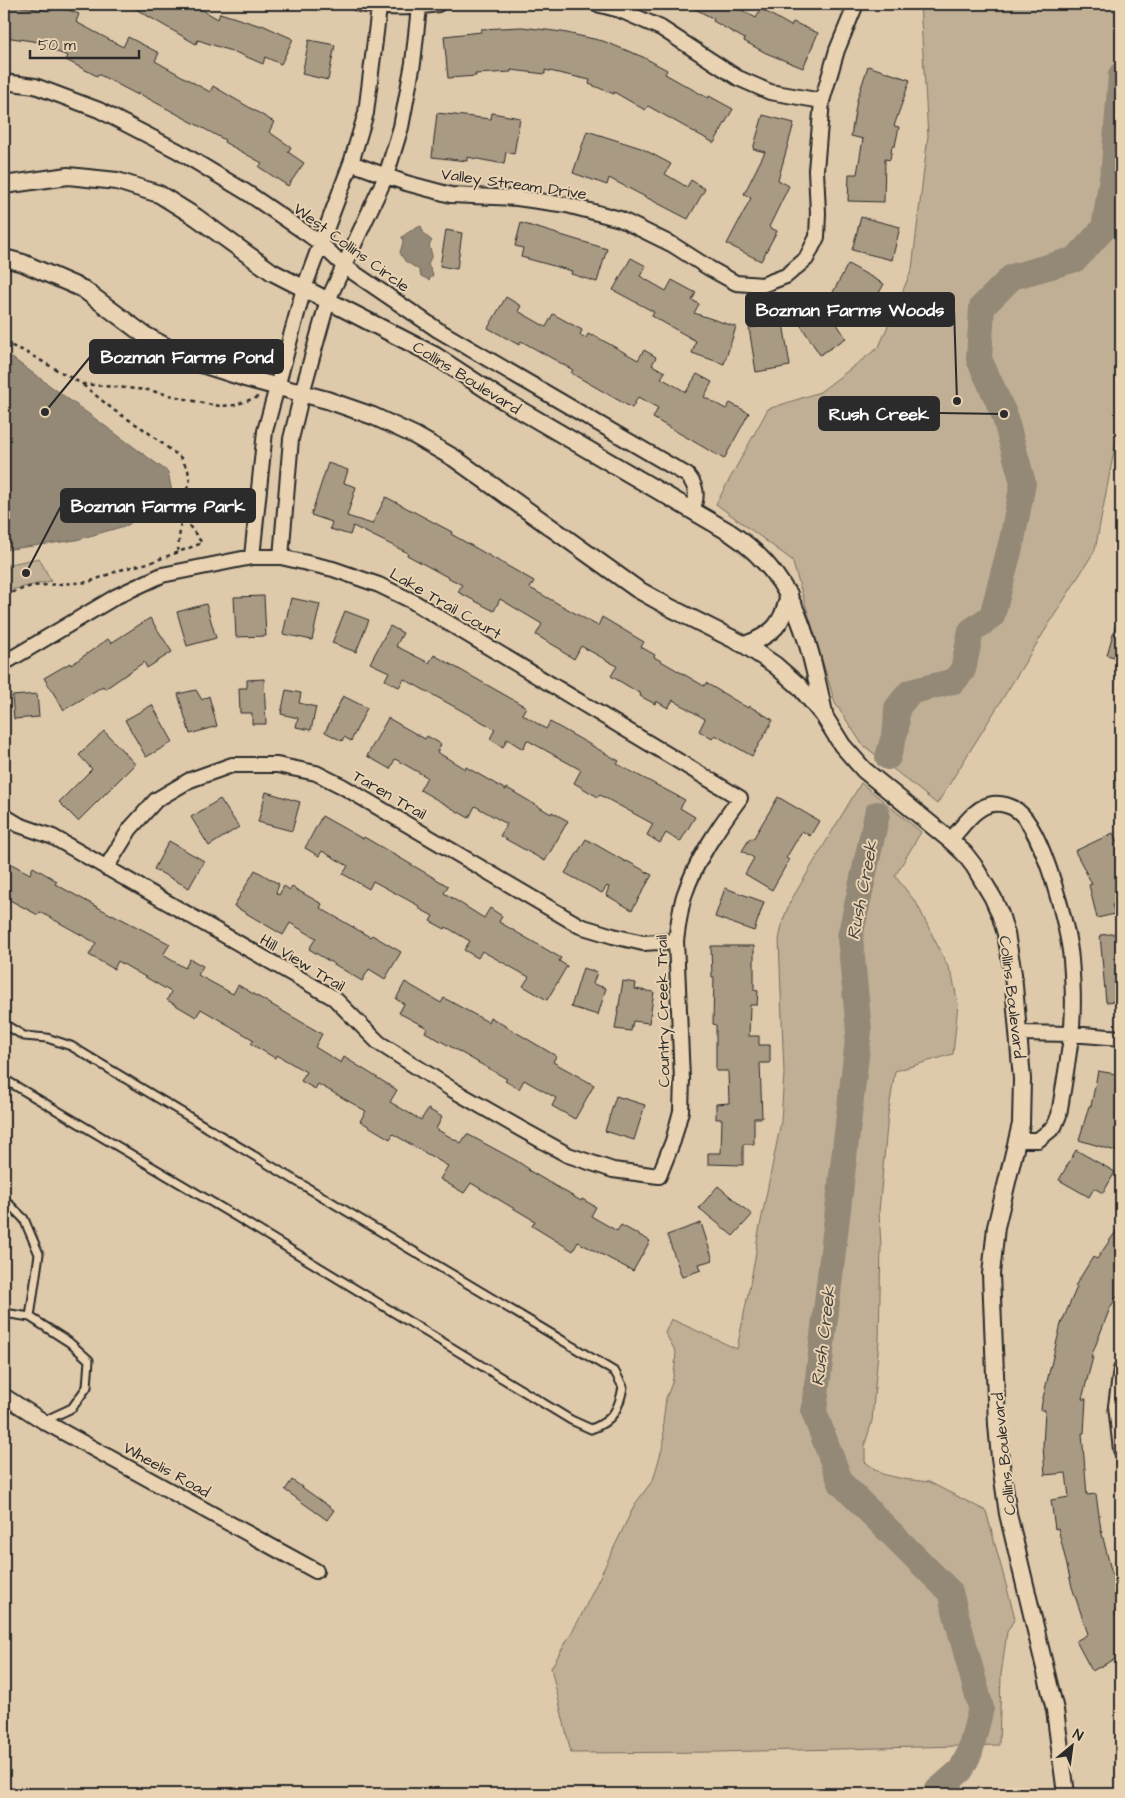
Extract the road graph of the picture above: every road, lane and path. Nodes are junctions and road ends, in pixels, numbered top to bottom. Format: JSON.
{"nodes":[{"id":1,"x":359,"y":4,"type":"edge"},
{"id":2,"x":438,"y":4,"type":"edge"},
{"id":3,"x":597,"y":4,"type":"edge"},
{"id":4,"x":856,"y":4,"type":"edge"},
{"id":5,"x":419,"y":7,"type":"junction"},
{"id":6,"x":379,"y":8,"type":"junction"},
{"id":7,"x":4,"y":82,"type":"edge"},
{"id":8,"x":822,"y":101,"type":"junction"},
{"id":9,"x":351,"y":163,"type":"junction"},
{"id":10,"x":386,"y":176,"type":"junction"},
{"id":11,"x":4,"y":185,"type":"edge"},
{"id":12,"x":320,"y":243,"type":"junction"},
{"id":13,"x":4,"y":258,"type":"edge"},
{"id":14,"x":344,"y":266,"type":"junction"},
{"id":15,"x":304,"y":288,"type":"junction"},
{"id":16,"x":328,"y":300,"type":"junction"},
{"id":17,"x":4,"y":343,"type":"edge"},
{"id":18,"x":82,"y":384,"type":"junction"},
{"id":19,"x":276,"y":387,"type":"junction"},
{"id":20,"x":302,"y":393,"type":"junction"},
{"id":21,"x":261,"y":395,"type":"dead end"},
{"id":22,"x":692,"y":510,"type":"junction"},
{"id":23,"x":182,"y":516,"type":"junction"},
{"id":24,"x":178,"y":551,"type":"junction"},
{"id":25,"x":252,"y":557,"type":"junction"},
{"id":26,"x":281,"y":557,"type":"junction"},
{"id":27,"x":789,"y":594,"type":"junction"},
{"id":28,"x":4,"y":595,"type":"edge"},
{"id":29,"x":745,"y":645,"type":"junction"},
{"id":30,"x":4,"y":663,"type":"edge"},
{"id":31,"x":824,"y":716,"type":"junction"},
{"id":32,"x":740,"y":798,"type":"joint"},
{"id":33,"x":4,"y":816,"type":"edge"},
{"id":34,"x":950,"y":840,"type":"junction"},
{"id":35,"x":106,"y":868,"type":"junction"},
{"id":36,"x":676,"y":942,"type":"junction"},
{"id":37,"x":4,"y":1024,"type":"edge"},
{"id":38,"x":1020,"y":1033,"type":"junction"},
{"id":39,"x":1071,"y":1034,"type":"junction"},
{"id":40,"x":1121,"y":1038,"type":"edge"},
{"id":41,"x":4,"y":1079,"type":"edge"},
{"id":42,"x":1018,"y":1140,"type":"junction"},
{"id":43,"x":659,"y":1176,"type":"joint"},
{"id":44,"x":4,"y":1199,"type":"edge"},
{"id":45,"x":4,"y":1313,"type":"edge"},
{"id":46,"x":30,"y":1317,"type":"junction"},
{"id":47,"x":1121,"y":1369,"type":"edge"},
{"id":48,"x":4,"y":1396,"type":"edge"},
{"id":49,"x":43,"y":1421,"type":"junction"},
{"id":50,"x":1121,"y":1450,"type":"edge"},
{"id":51,"x":316,"y":1571,"type":"dead end"},
{"id":52,"x":1066,"y":1794,"type":"edge"}],
"edges":[{"from":1,"to":6,"type":"street"},
{"from":2,"to":5,"type":"street"},
{"from":3,"to":8,"type":"street"},
{"from":4,"to":8,"type":"street","name":"Valley Stream Drive"},
{"from":5,"to":6,"type":"street"},
{"from":5,"to":10,"type":"street"},
{"from":6,"to":9,"type":"street"},
{"from":7,"to":12,"type":"street","name":"West Collins Circle"},
{"from":8,"to":10,"type":"street","name":"Valley Stream Drive"},
{"from":9,"to":10,"type":"street","name":"Valley Stream Drive"},
{"from":9,"to":12,"type":"street"},
{"from":10,"to":14,"type":"street"},
{"from":11,"to":15,"type":"street","name":"Collins Boulevard"},
{"from":12,"to":14,"type":"street","name":"West Collins Circle"},
{"from":12,"to":15,"type":"street"},
{"from":13,"to":19,"type":"street","name":"Collins Boulevard"},
{"from":14,"to":16,"type":"street"},
{"from":14,"to":22,"type":"street","name":"West Collins Circle"},
{"from":15,"to":16,"type":"street","name":"Collins Boulevard"},
{"from":15,"to":19,"type":"street"},
{"from":16,"to":20,"type":"street"},
{"from":16,"to":22,"type":"street","name":"Collins Boulevard"},
{"from":17,"to":18,"type":"path"},
{"from":18,"to":21,"type":"path"},
{"from":18,"to":23,"type":"path"},
{"from":19,"to":20,"type":"street","name":"Collins Boulevard"},
{"from":19,"to":25,"type":"street"},
{"from":20,"to":26,"type":"street"},
{"from":20,"to":29,"type":"street","name":"Collins Boulevard"},
{"from":22,"to":27,"type":"street","name":"Collins Boulevard"},
{"from":23,"to":24,"type":"path"},
{"from":23,"to":24,"type":"path"},
{"from":24,"to":28,"type":"path"},
{"from":25,"to":26,"type":"street","name":"Lake Trail Court"},
{"from":25,"to":30,"type":"street","name":"Lake Trail Court"},
{"from":26,"to":32,"type":"street","name":"Lake Trail Court"},
{"from":27,"to":29,"type":"street"},
{"from":27,"to":31,"type":"street","name":"Collins Boulevard"},
{"from":29,"to":31,"type":"street","name":"Collins Boulevard"},
{"from":31,"to":34,"type":"street","name":"Collins Boulevard"},
{"from":32,"to":36,"type":"street","name":"Country Creek Trail"},
{"from":33,"to":35,"type":"street","name":"Hill View Trail"},
{"from":34,"to":38,"type":"street","name":"Collins Boulevard"},
{"from":34,"to":39,"type":"street"},
{"from":35,"to":36,"type":"street","name":"Taren Trail"},
{"from":35,"to":43,"type":"street","name":"Hill View Trail"},
{"from":36,"to":43,"type":"street","name":"Country Creek Trail"},
{"from":37,"to":41,"type":"lane"},
{"from":38,"to":39,"type":"street"},
{"from":38,"to":42,"type":"street","name":"Collins Boulevard"},
{"from":39,"to":40,"type":"street"},
{"from":39,"to":42,"type":"street"},
{"from":42,"to":52,"type":"street","name":"Collins Boulevard"},
{"from":44,"to":46,"type":"lane"},
{"from":45,"to":46,"type":"lane"},
{"from":46,"to":49,"type":"lane"},
{"from":47,"to":50,"type":"street"},
{"from":48,"to":49,"type":"street","name":"Wheelis Road"},
{"from":49,"to":51,"type":"street","name":"Wheelis Road"}]}
